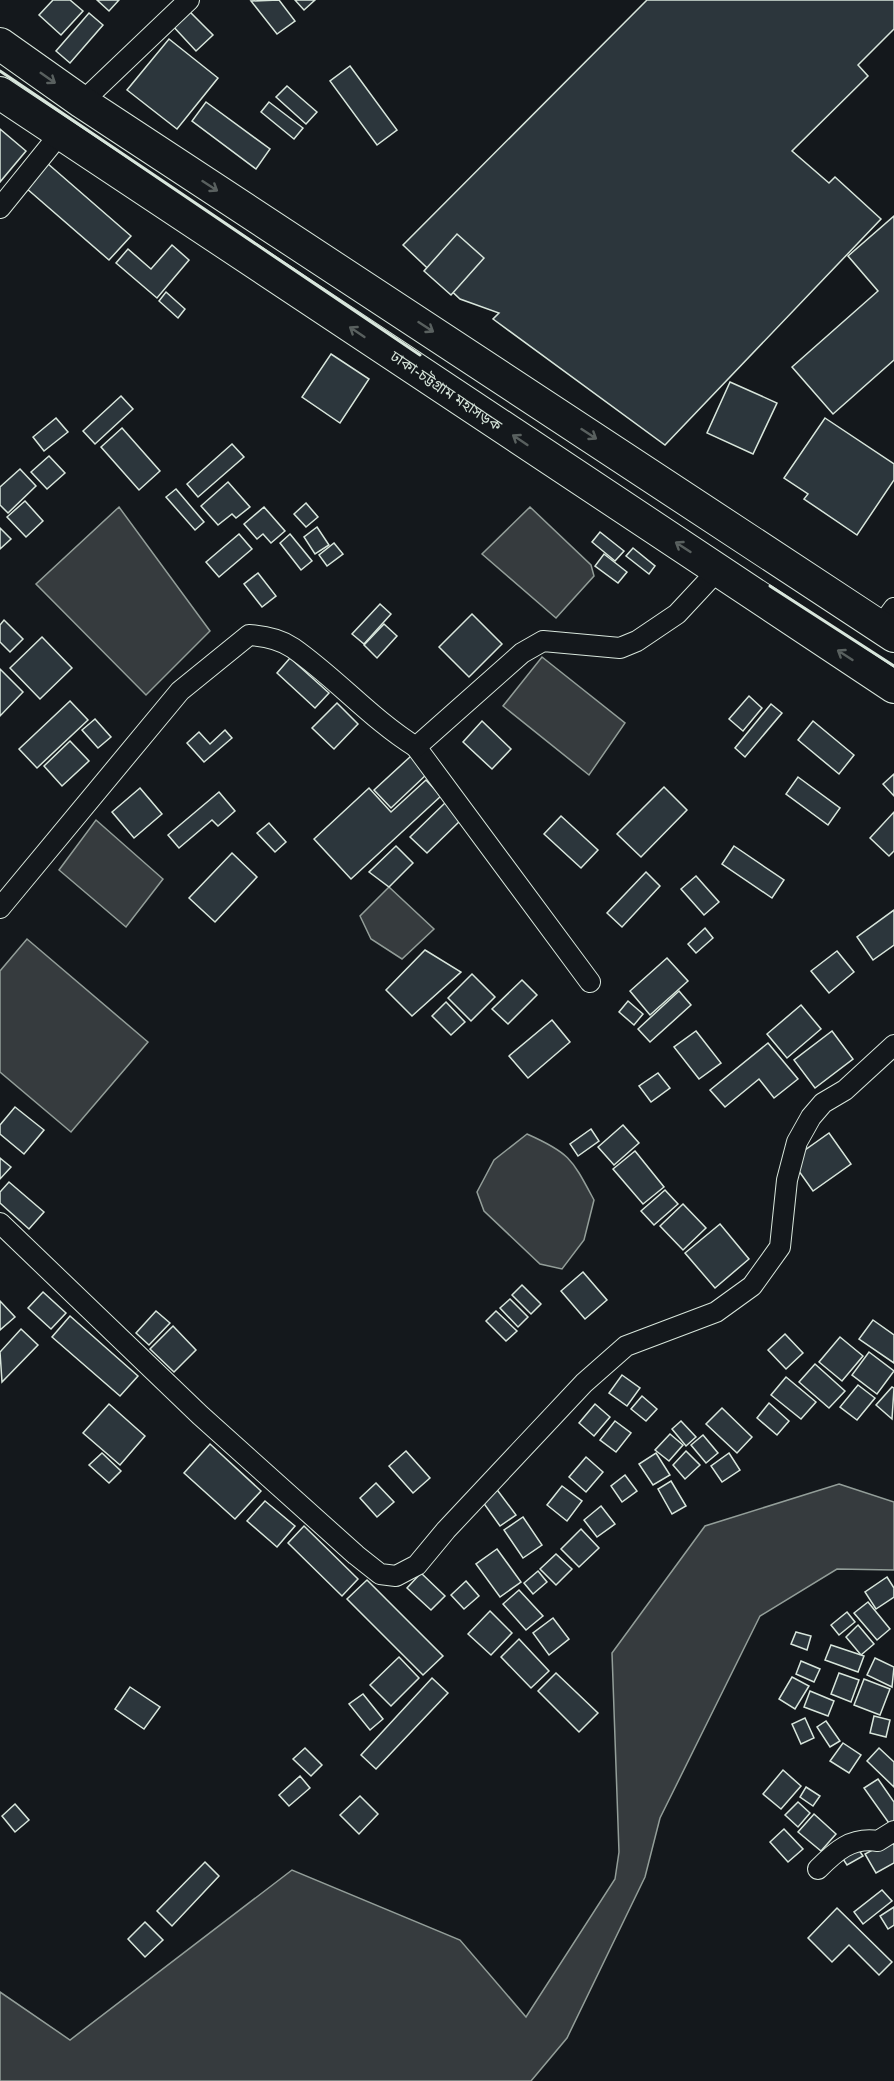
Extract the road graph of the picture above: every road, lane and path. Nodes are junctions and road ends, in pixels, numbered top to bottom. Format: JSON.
{"nodes":[{"id":1,"x":189,"y":0,"type":"edge"},
{"id":2,"x":0,"y":44,"type":"edge"},
{"id":3,"x":0,"y":93,"type":"edge"},
{"id":4,"x":82,"y":102,"type":"junction"},
{"id":5,"x":59,"y":135,"type":"junction"},
{"id":6,"x":0,"y":208,"type":"edge"},
{"id":7,"x":718,"y":570,"type":"junction"},
{"id":8,"x":889,"y":624,"type":"edge"},
{"id":9,"x":894,"y":687,"type":"edge"},
{"id":10,"x":416,"y":747,"type":"junction"},
{"id":11,"x":0,"y":908,"type":"edge"},
{"id":12,"x":590,"y":982,"type":"dead end"},
{"id":13,"x":894,"y":1045,"type":"edge"},
{"id":14,"x":0,"y":1223,"type":"edge"},
{"id":15,"x":894,"y":1831,"type":"edge"},
{"id":16,"x":818,"y":1869,"type":"dead end"}],
"edges":[{"from":1,"to":4,"type":"street"},
{"from":2,"to":4,"type":"highway","one_way":true},
{"from":3,"to":5,"type":"highway","name":"ঢাকা-চট্টগ্রাম মহাসড়ক"},
{"from":4,"to":8,"type":"highway","one_way":true},
{"from":5,"to":6,"type":"street"},
{"from":7,"to":5,"type":"highway","name":"ঢাকা-চট্টগ্রাম মহাসড়ক","one_way":true},
{"from":9,"to":7,"type":"highway","name":"ঢাকা-চট্টগ্রাম মহাসড়ক","one_way":true},
{"from":7,"to":10,"type":"street"},
{"from":10,"to":11,"type":"street"},
{"from":10,"to":12,"type":"street"},
{"from":13,"to":14,"type":"street"},
{"from":15,"to":16,"type":"street"}]}
